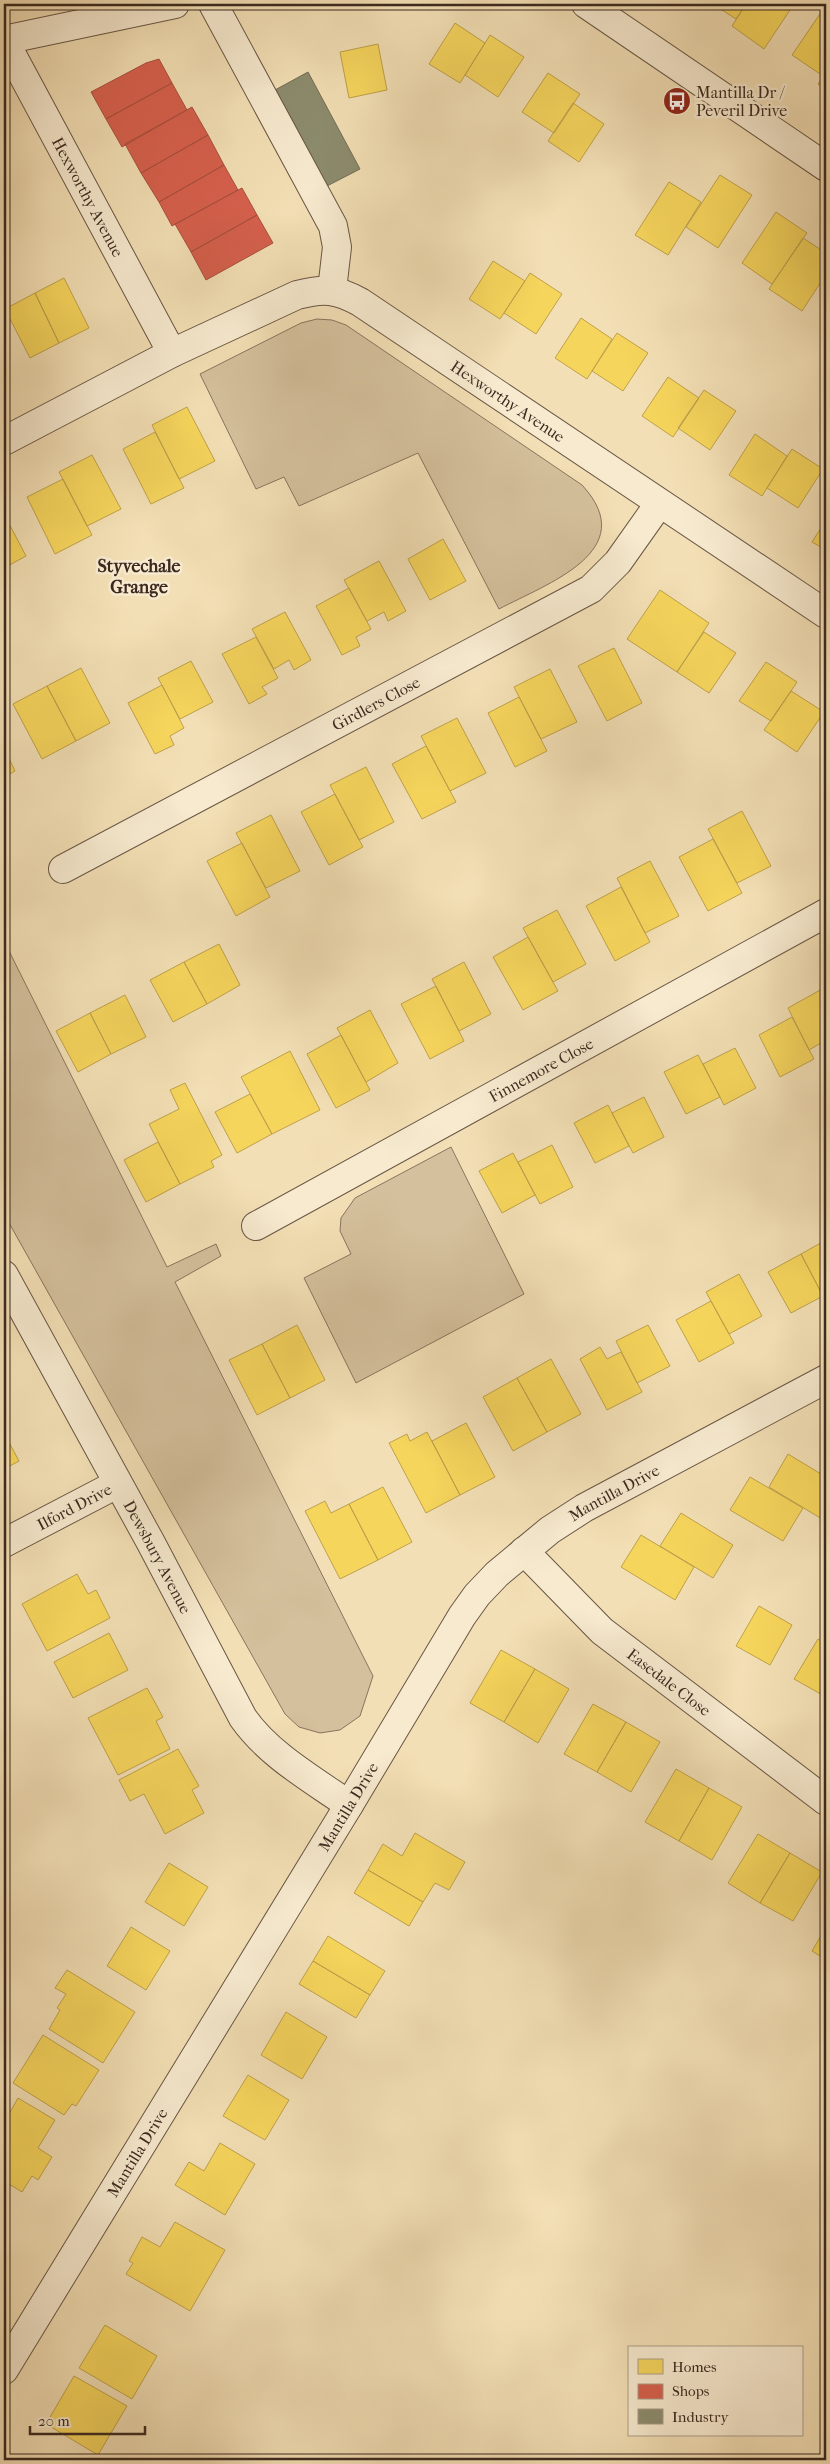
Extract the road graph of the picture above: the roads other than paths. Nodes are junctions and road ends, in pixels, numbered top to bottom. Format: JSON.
{"nodes":[{"id":1,"x":175,"y":4,"type":"edge"},
{"id":2,"x":213,"y":4,"type":"edge"},
{"id":3,"x":586,"y":4,"type":"edge"},
{"id":4,"x":4,"y":40,"type":"edge"},
{"id":5,"x":826,"y":168,"type":"edge"},
{"id":6,"x":332,"y":290,"type":"junction"},
{"id":7,"x":172,"y":354,"type":"junction"},
{"id":8,"x":4,"y":441,"type":"edge"},
{"id":9,"x":659,"y":504,"type":"junction"},
{"id":10,"x":826,"y":614,"type":"edge"},
{"id":11,"x":63,"y":869,"type":"dead end"},
{"id":12,"x":826,"y":914,"type":"edge"},
{"id":13,"x":256,"y":1226,"type":"dead end"},
{"id":14,"x":4,"y":1275,"type":"edge"},
{"id":15,"x":826,"y":1379,"type":"edge"},
{"id":16,"x":117,"y":1484,"type":"junction"},
{"id":17,"x":4,"y":1543,"type":"edge"},
{"id":18,"x":524,"y":1551,"type":"junction"},
{"id":19,"x":826,"y":1801,"type":"edge"},
{"id":20,"x":349,"y":1805,"type":"junction"},
{"id":21,"x":4,"y":2370,"type":"edge"}],
"edges":[{"from":1,"to":4,"type":"street"},
{"from":2,"to":6,"type":"street"},
{"from":3,"to":5,"type":"street"},
{"from":4,"to":7,"type":"street","name":"Hexworthy Avenue"},
{"from":6,"to":7,"type":"street","name":"Hexworthy Avenue"},
{"from":6,"to":9,"type":"street","name":"Hexworthy Avenue"},
{"from":7,"to":8,"type":"street","name":"Hexworthy Avenue"},
{"from":9,"to":10,"type":"street","name":"Hexworthy Avenue"},
{"from":9,"to":11,"type":"street","name":"Girdlers Close"},
{"from":12,"to":13,"type":"street","name":"Finnemore Close"},
{"from":14,"to":16,"type":"street","name":"Dewsbury Avenue"},
{"from":15,"to":18,"type":"street","name":"Mantilla Drive"},
{"from":16,"to":17,"type":"street","name":"Ilford Drive"},
{"from":16,"to":20,"type":"street","name":"Dewsbury Avenue"},
{"from":18,"to":19,"type":"street","name":"Easedale Close"},
{"from":18,"to":20,"type":"street","name":"Mantilla Drive"},
{"from":20,"to":21,"type":"street","name":"Mantilla Drive"}]}
